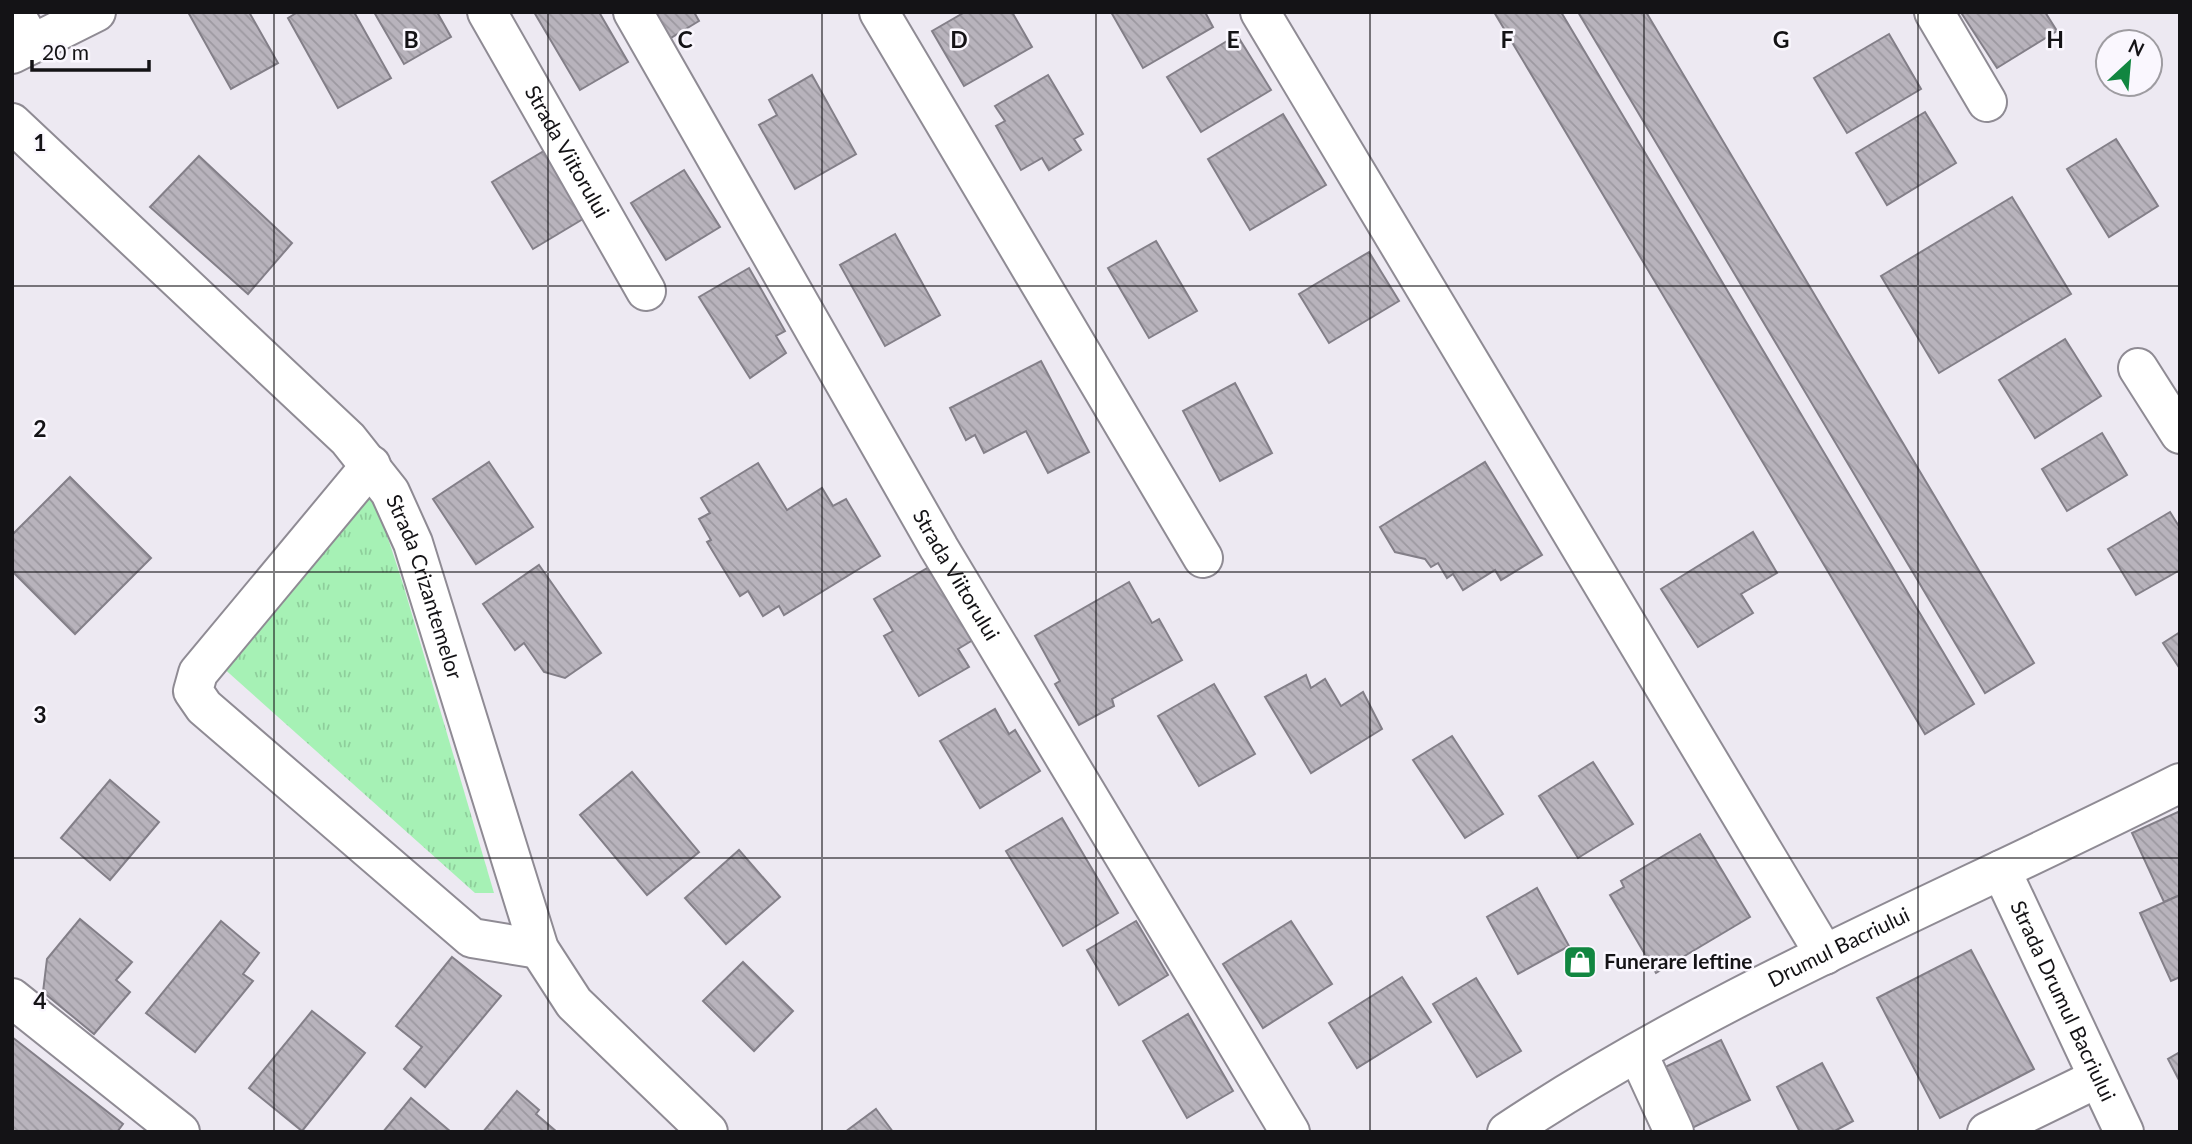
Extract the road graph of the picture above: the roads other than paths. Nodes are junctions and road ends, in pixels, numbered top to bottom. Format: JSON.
{"nodes":[{"id":1,"x":96,"y":12,"type":"edge"},
{"id":2,"x":487,"y":12,"type":"edge"},
{"id":3,"x":633,"y":12,"type":"edge"},
{"id":4,"x":880,"y":12,"type":"edge"},
{"id":5,"x":1260,"y":12,"type":"edge"},
{"id":6,"x":1934,"y":12,"type":"edge"},
{"id":7,"x":19,"y":37,"type":"edge"},
{"id":8,"x":1986,"y":102,"type":"dead end"},
{"id":9,"x":12,"y":123,"type":"edge"},
{"id":10,"x":646,"y":291,"type":"dead end"},
{"id":11,"x":2138,"y":368,"type":"dead end"},
{"id":12,"x":2180,"y":434,"type":"edge"},
{"id":13,"x":371,"y":465,"type":"junction"},
{"id":14,"x":1203,"y":558,"type":"dead end"},
{"id":15,"x":2180,"y":783,"type":"edge"},
{"id":16,"x":2001,"y":870,"type":"junction"},
{"id":17,"x":539,"y":949,"type":"junction"},
{"id":18,"x":1825,"y":955,"type":"junction"},
{"id":19,"x":12,"y":998,"type":"edge"},
{"id":20,"x":1638,"y":1054,"type":"junction"},
{"id":21,"x":2098,"y":1078,"type":"junction"},
{"id":22,"x":180,"y":1132,"type":"edge"},
{"id":23,"x":708,"y":1132,"type":"edge"},
{"id":24,"x":1290,"y":1132,"type":"edge"},
{"id":25,"x":1507,"y":1132,"type":"edge"},
{"id":26,"x":1674,"y":1132,"type":"edge"},
{"id":27,"x":1987,"y":1132,"type":"edge"},
{"id":28,"x":2124,"y":1132,"type":"edge"}],
"edges":[{"from":1,"to":7,"type":"street"},
{"from":2,"to":10,"type":"street","name":"Strada Viitorului"},
{"from":3,"to":24,"type":"street","name":"Strada Viitorului"},
{"from":4,"to":14,"type":"street"},
{"from":5,"to":18,"type":"street"},
{"from":6,"to":8,"type":"street"},
{"from":9,"to":13,"type":"street","name":"Strada Crizantemelor"},
{"from":11,"to":12,"type":"street"},
{"from":13,"to":17,"type":"street","name":"Strada Crizantemelor"},
{"from":13,"to":17,"type":"street"},
{"from":15,"to":16,"type":"street","name":"Drumul Bacriului"},
{"from":16,"to":18,"type":"street","name":"Drumul Bacriului"},
{"from":16,"to":21,"type":"street","name":"Strada Drumul Bacriului"},
{"from":17,"to":23,"type":"street","name":"Strada Crizantemelor"},
{"from":18,"to":20,"type":"street","name":"Drumul Bacriului"},
{"from":19,"to":22,"type":"street"},
{"from":20,"to":25,"type":"street","name":"Drumul Bacriului"},
{"from":20,"to":26,"type":"street"},
{"from":21,"to":27,"type":"street"},
{"from":21,"to":28,"type":"street","name":"Strada Drumul Bacriului"}]}
